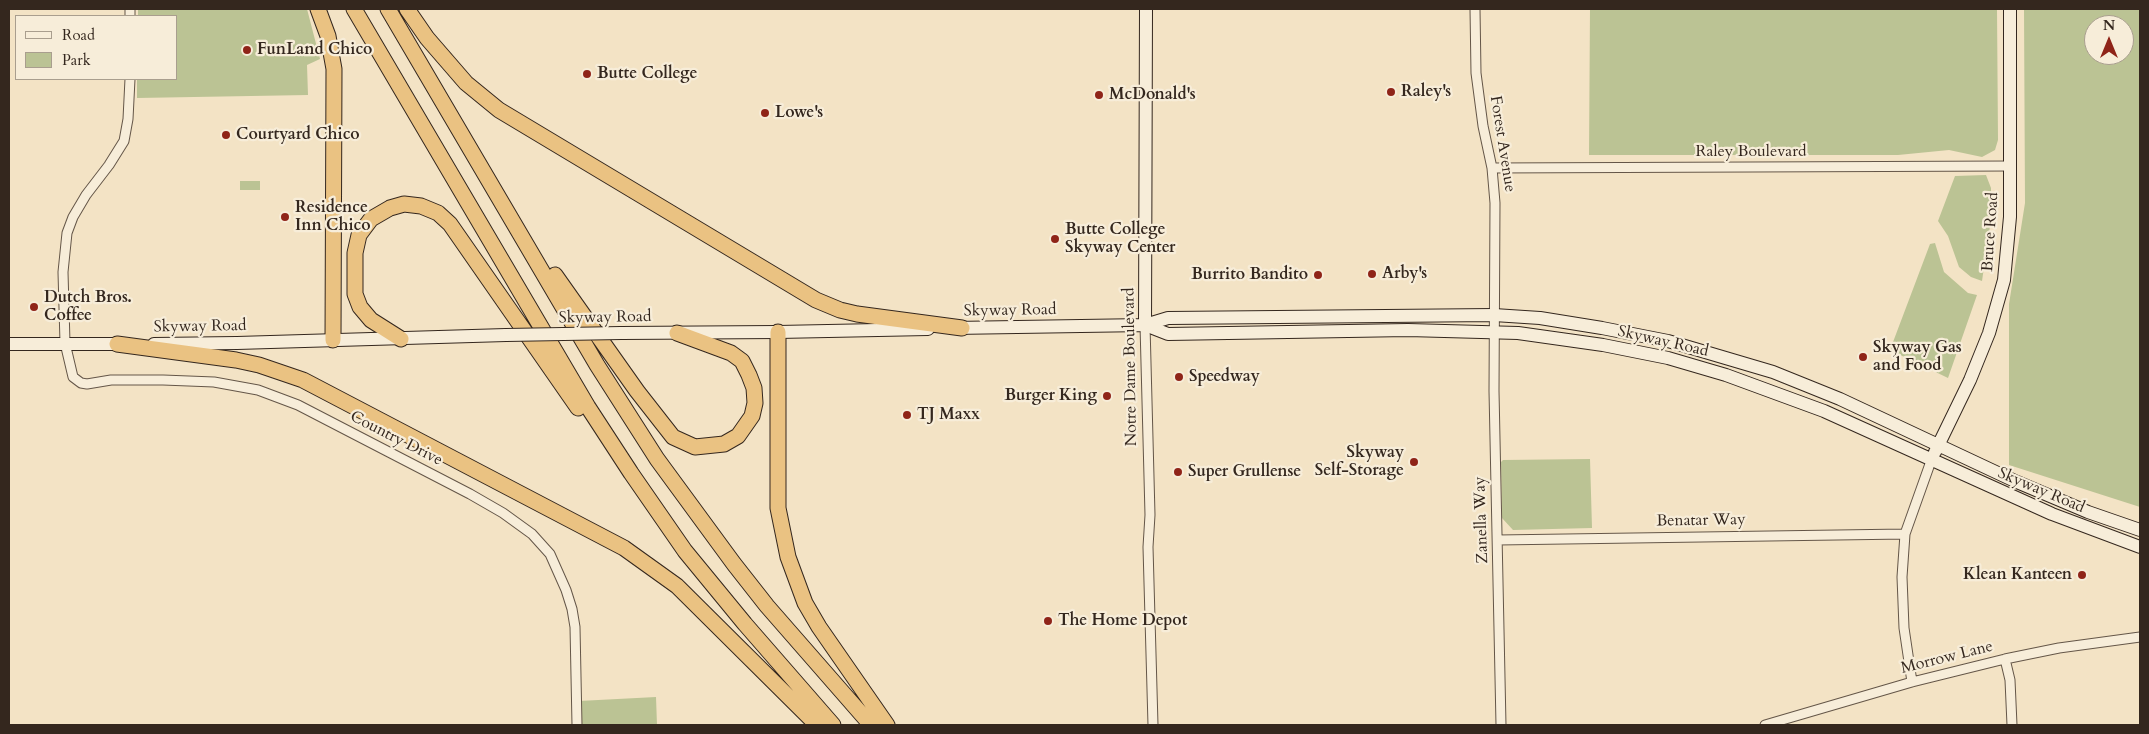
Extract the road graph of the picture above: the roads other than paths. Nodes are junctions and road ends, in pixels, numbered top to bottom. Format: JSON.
{"nodes":[{"id":1,"x":318,"y":9,"type":"edge"},
{"id":2,"x":354,"y":9,"type":"edge"},
{"id":3,"x":388,"y":9,"type":"edge"},
{"id":4,"x":407,"y":9,"type":"edge"},
{"id":5,"x":1146,"y":9,"type":"edge"},
{"id":6,"x":1475,"y":9,"type":"edge"},
{"id":7,"x":2010,"y":9,"type":"edge"},
{"id":8,"x":130,"y":80,"type":"edge"},
{"id":9,"x":2011,"y":166,"type":"junction"},
{"id":10,"x":1492,"y":168,"type":"junction"},
{"id":11,"x":496,"y":192,"type":"junction"},
{"id":12,"x":1494,"y":315,"type":"junction"},
{"id":13,"x":1145,"y":325,"type":"junction"},
{"id":14,"x":962,"y":328,"type":"junction"},
{"id":15,"x":778,"y":332,"type":"junction"},
{"id":16,"x":1493,"y":332,"type":"junction"},
{"id":17,"x":677,"y":333,"type":"junction"},
{"id":18,"x":401,"y":339,"type":"junction"},
{"id":19,"x":332,"y":340,"type":"junction"},
{"id":20,"x":65,"y":343,"type":"junction"},
{"id":21,"x":9,"y":344,"type":"edge"},
{"id":22,"x":117,"y":344,"type":"junction"},
{"id":23,"x":1939,"y":444,"type":"junction"},
{"id":24,"x":1931,"y":461,"type":"junction"},
{"id":25,"x":631,"y":473,"type":"junction"},
{"id":26,"x":2140,"y":530,"type":"edge"},
{"id":27,"x":1905,"y":534,"type":"junction"},
{"id":28,"x":1498,"y":540,"type":"junction"},
{"id":29,"x":2140,"y":547,"type":"edge"},
{"id":30,"x":2140,"y":637,"type":"edge"},
{"id":31,"x":2005,"y":659,"type":"junction"},
{"id":32,"x":1912,"y":682,"type":"junction"},
{"id":33,"x":577,"y":725,"type":"edge"},
{"id":34,"x":817,"y":725,"type":"edge"},
{"id":35,"x":832,"y":725,"type":"edge"},
{"id":36,"x":871,"y":725,"type":"edge"},
{"id":37,"x":887,"y":725,"type":"edge"},
{"id":38,"x":1153,"y":725,"type":"edge"},
{"id":39,"x":1501,"y":725,"type":"edge"},
{"id":40,"x":1765,"y":725,"type":"edge"},
{"id":41,"x":2012,"y":725,"type":"edge"}],
"edges":[{"from":1,"to":19,"type":"highway"},
{"from":2,"to":25,"type":"highway"},
{"from":3,"to":11,"type":"highway"},
{"from":4,"to":14,"type":"highway"},
{"from":5,"to":13,"type":"main road","name":"Notre Dame Boulevard"},
{"from":6,"to":10,"type":"street","name":"Forest Avenue"},
{"from":7,"to":9,"type":"main road","name":"Bruce Road"},
{"from":8,"to":20,"type":"street","name":"Country Drive"},
{"from":9,"to":10,"type":"street","name":"Raley Boulevard"},
{"from":9,"to":23,"type":"main road","name":"Bruce Road"},
{"from":10,"to":12,"type":"street","name":"Forest Avenue"},
{"from":11,"to":17,"type":"highway"},
{"from":11,"to":36,"type":"highway"},
{"from":12,"to":13,"type":"main road","name":"Skyway Road"},
{"from":12,"to":16,"type":"street","name":"Zanella Way"},
{"from":12,"to":23,"type":"main road","name":"Skyway Road"},
{"from":13,"to":14,"type":"main road","name":"Skyway Road"},
{"from":13,"to":16,"type":"main road","name":"Skyway Road"},
{"from":13,"to":38,"type":"street","name":"Notre Dame Boulevard"},
{"from":14,"to":15,"type":"main road","name":"Skyway Road"},
{"from":15,"to":17,"type":"main road","name":"Skyway Road"},
{"from":15,"to":37,"type":"highway"},
{"from":16,"to":24,"type":"main road","name":"Skyway Road"},
{"from":16,"to":28,"type":"street","name":"Zanella Way"},
{"from":17,"to":18,"type":"main road","name":"Skyway Road","bridge":true},
{"from":18,"to":19,"type":"main road","name":"Skyway Road"},
{"from":18,"to":25,"type":"highway"},
{"from":19,"to":22,"type":"main road","name":"Skyway Road"},
{"from":20,"to":21,"type":"main road","name":"Skyway Road"},
{"from":20,"to":22,"type":"main road","name":"Skyway Road"},
{"from":20,"to":33,"type":"street","name":"Country Drive"},
{"from":22,"to":34,"type":"highway"},
{"from":23,"to":24,"type":"main road","name":"Bruce Road"},
{"from":23,"to":26,"type":"main road","name":"Skyway Road"},
{"from":24,"to":27,"type":"street"},
{"from":24,"to":29,"type":"main road","name":"Skyway Road"},
{"from":25,"to":35,"type":"highway"},
{"from":27,"to":28,"type":"street","name":"Benatar Way"},
{"from":27,"to":32,"type":"street"},
{"from":28,"to":39,"type":"street","name":"Zanella Way"},
{"from":30,"to":31,"type":"street","name":"Morrow Lane"},
{"from":31,"to":32,"type":"street","name":"Morrow Lane"},
{"from":31,"to":41,"type":"street"},
{"from":32,"to":40,"type":"street","name":"Morrow Lane"}]}
